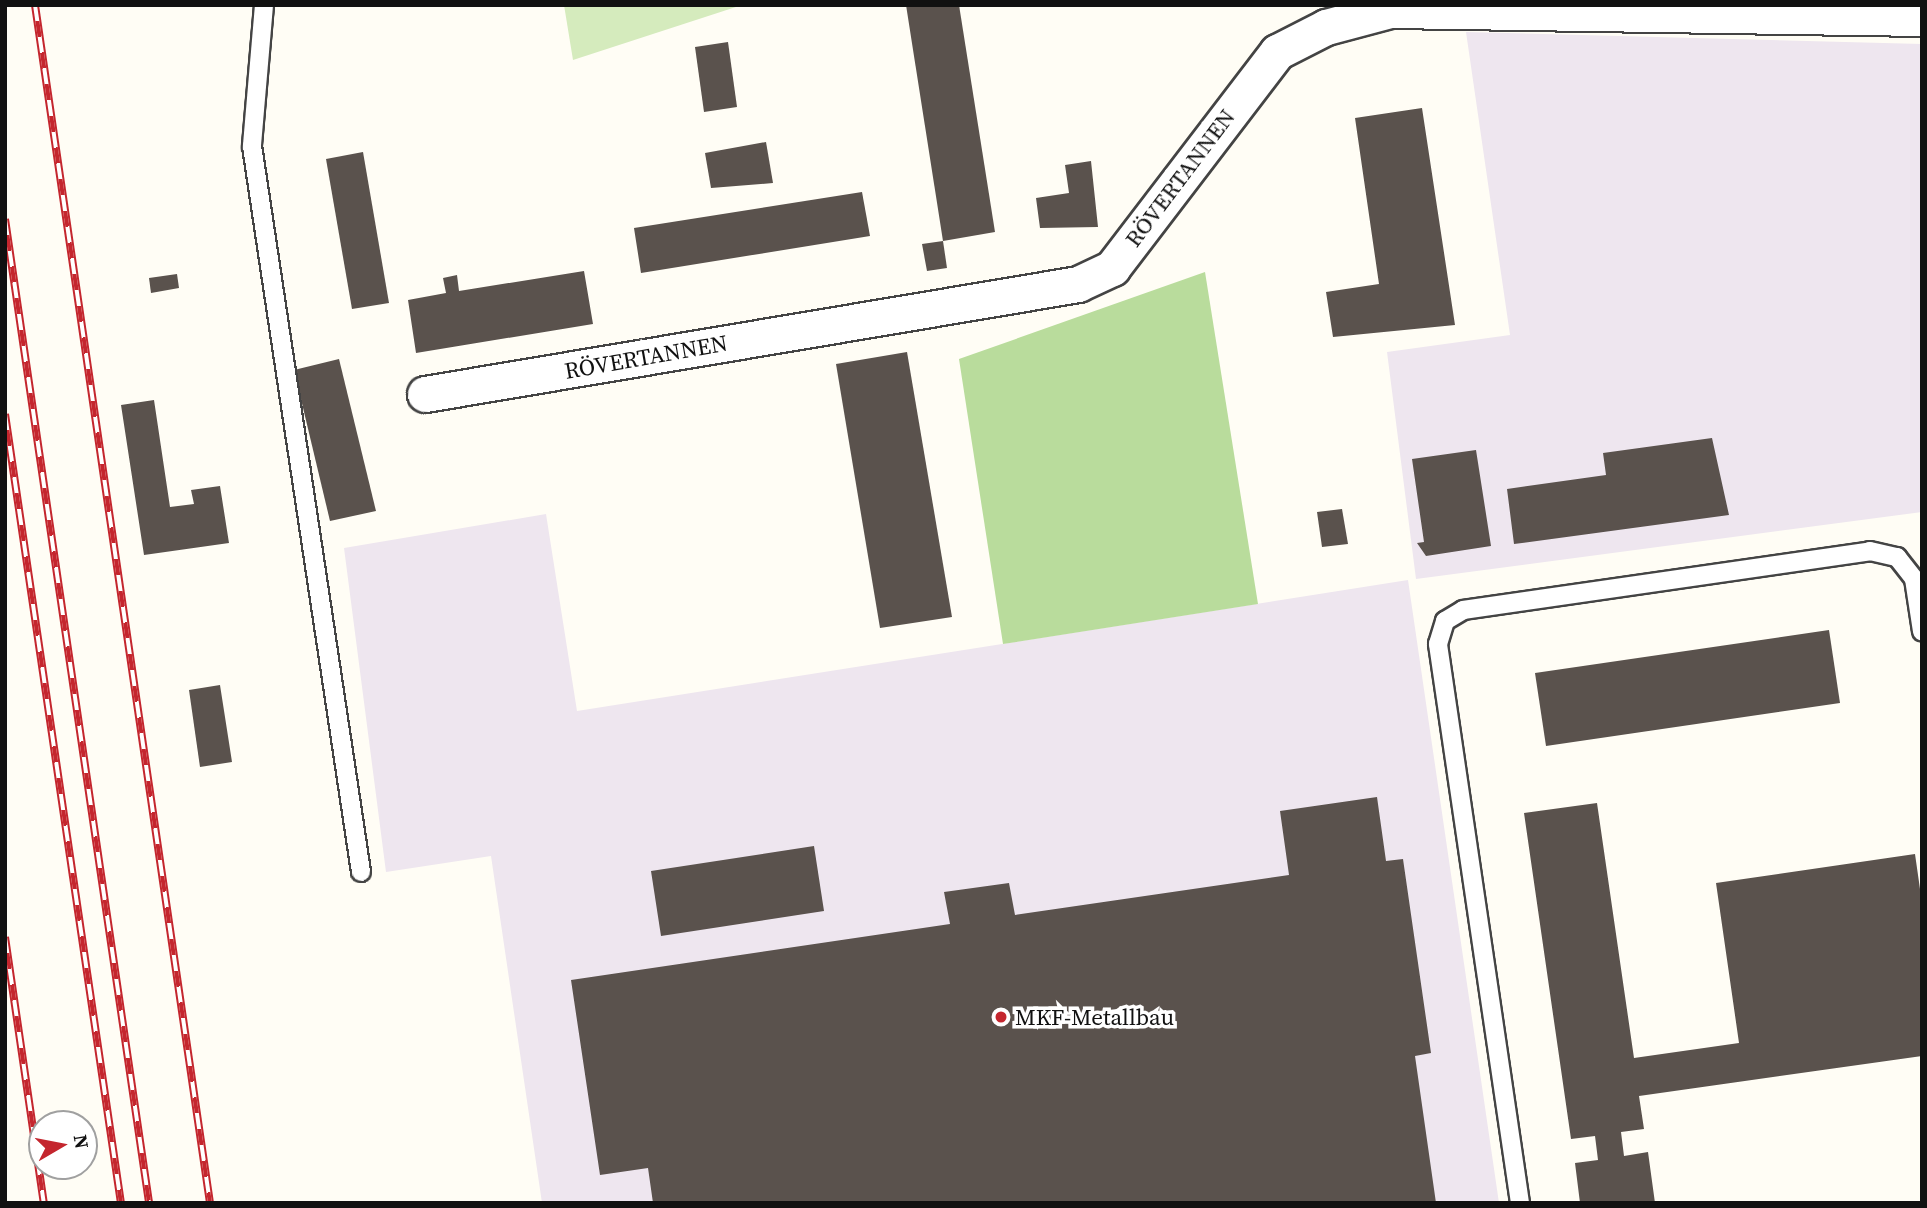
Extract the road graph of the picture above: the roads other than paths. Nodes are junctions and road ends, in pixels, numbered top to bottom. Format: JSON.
{"nodes":[{"id":1,"x":264,"y":5,"type":"edge"},
{"id":2,"x":1922,"y":18,"type":"edge"},
{"id":3,"x":425,"y":394,"type":"dead end"},
{"id":4,"x":1922,"y":631,"type":"edge"},
{"id":5,"x":361,"y":872,"type":"dead end"},
{"id":6,"x":1520,"y":1203,"type":"edge"}],
"edges":[{"from":1,"to":5,"type":"lane"},
{"from":2,"to":3,"type":"street","name":"RÖVERTANNEN"},
{"from":4,"to":6,"type":"lane"}]}
